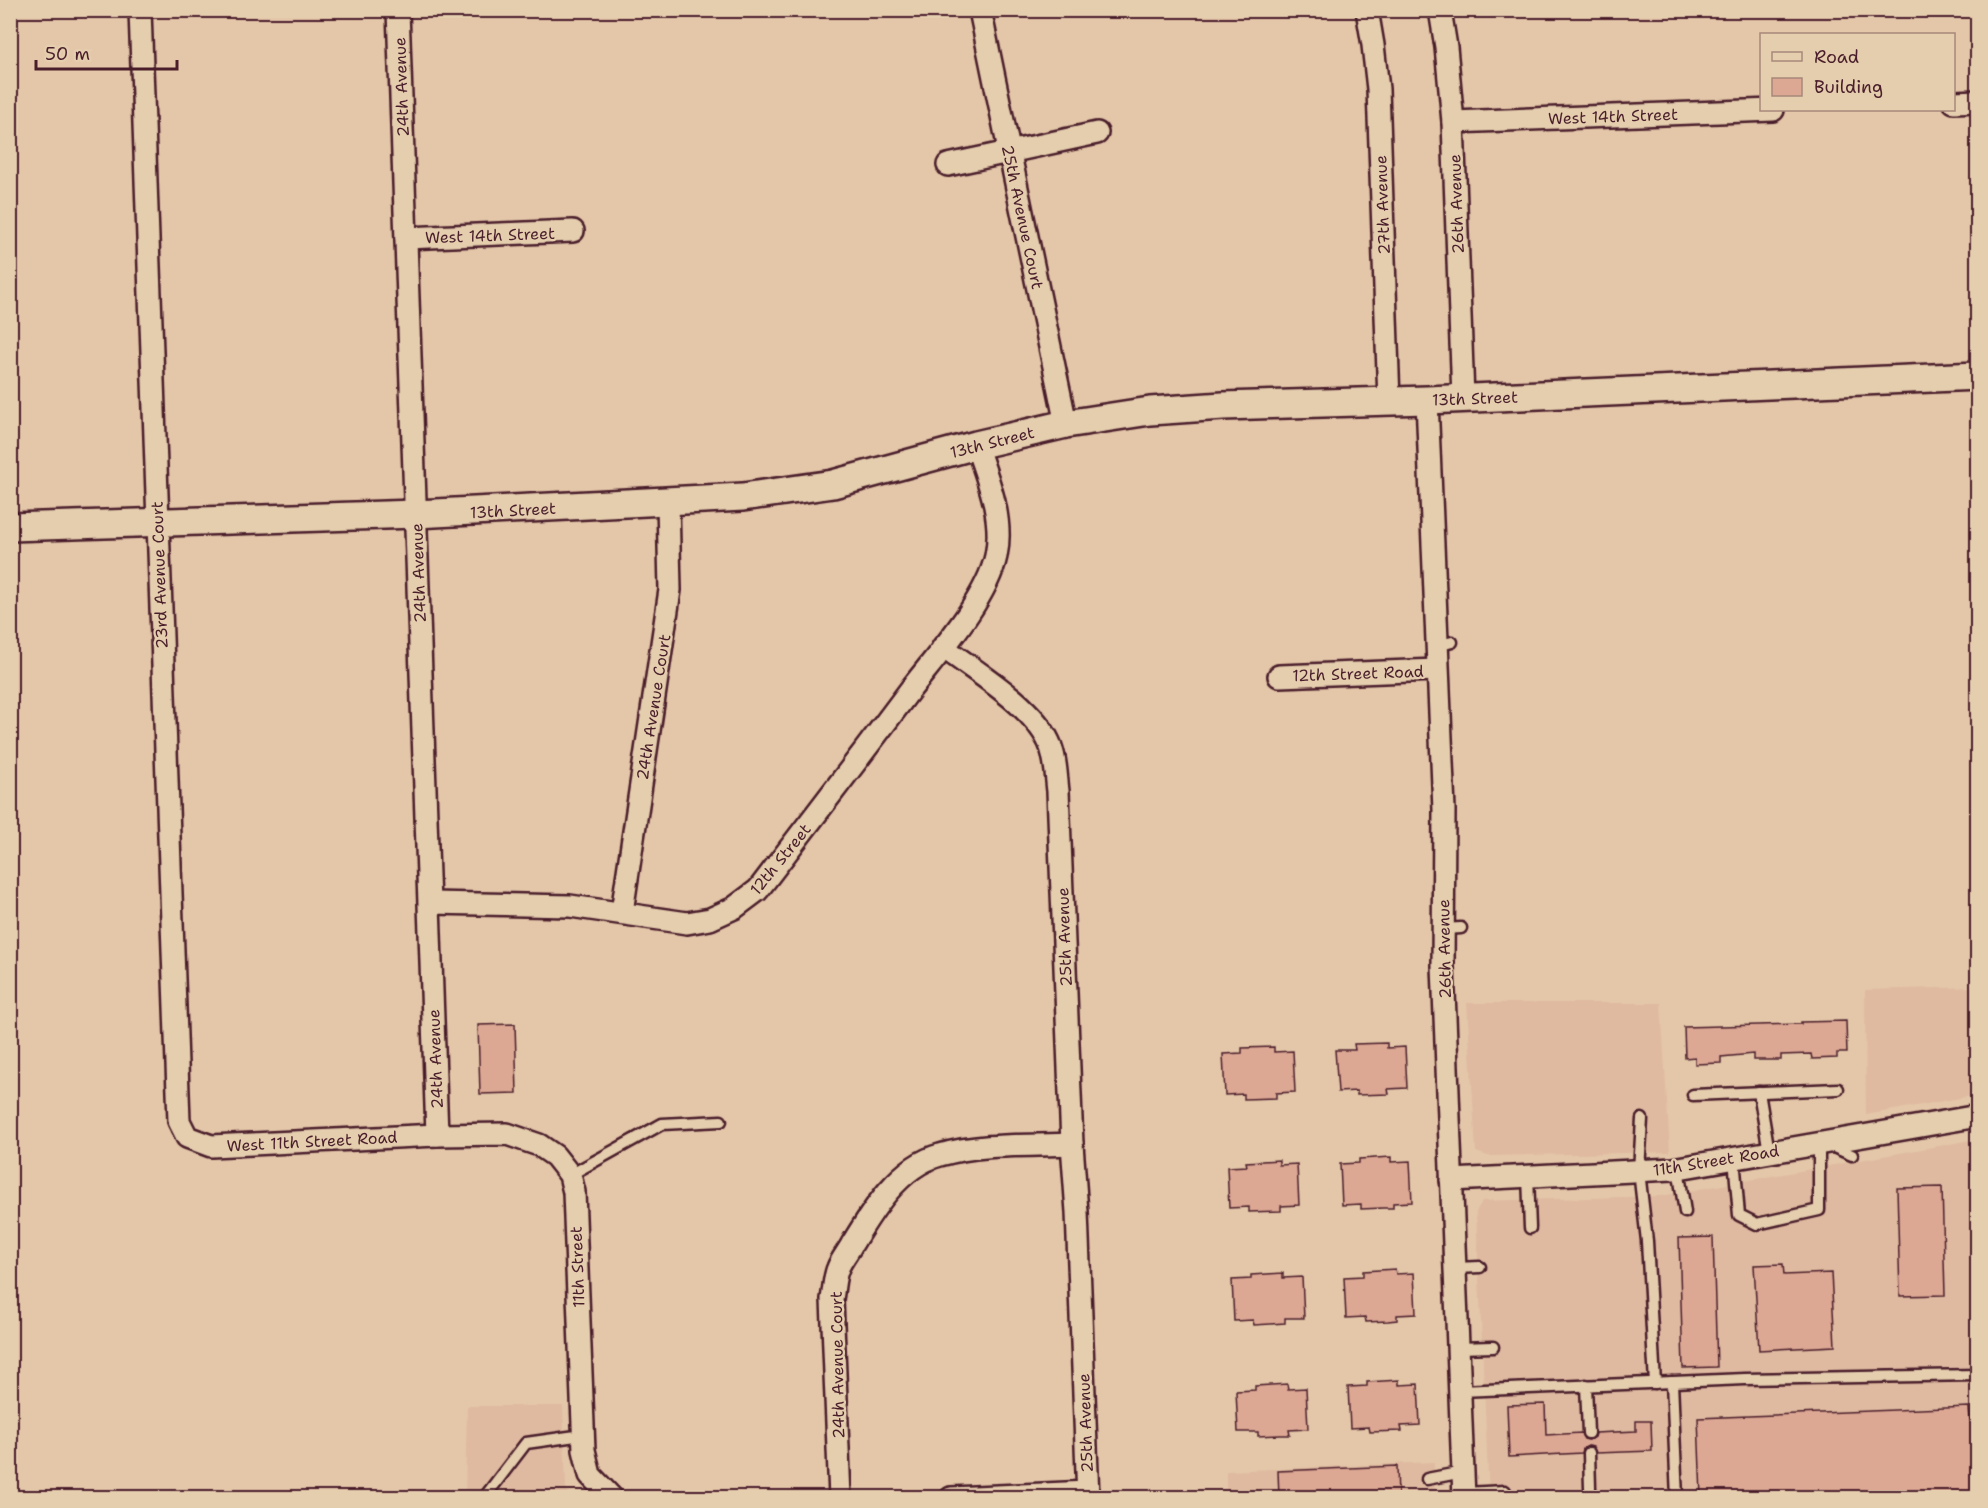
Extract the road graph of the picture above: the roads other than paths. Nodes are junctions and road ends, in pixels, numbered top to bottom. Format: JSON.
{"nodes":[{"id":1,"x":140,"y":10,"type":"edge"},
{"id":2,"x":398,"y":10,"type":"edge"},
{"id":3,"x":980,"y":10,"type":"edge"},
{"id":4,"x":1367,"y":10,"type":"edge"},
{"id":5,"x":1440,"y":10,"type":"edge"},
{"id":6,"x":1977,"y":101,"type":"edge"},
{"id":7,"x":1955,"y":102,"type":"edge"},
{"id":8,"x":1760,"y":110,"type":"edge"},
{"id":9,"x":1453,"y":122,"type":"junction"},
{"id":10,"x":1097,"y":133,"type":"dead end"},
{"id":11,"x":1009,"y":152,"type":"junction"},
{"id":12,"x":948,"y":165,"type":"dead end"},
{"id":13,"x":573,"y":231,"type":"dead end"},
{"id":14,"x":406,"y":238,"type":"junction"},
{"id":15,"x":1977,"y":376,"type":"edge"},
{"id":16,"x":1463,"y":398,"type":"junction"},
{"id":17,"x":1427,"y":400,"type":"junction"},
{"id":18,"x":1389,"y":401,"type":"junction"},
{"id":19,"x":1066,"y":424,"type":"junction"},
{"id":20,"x":976,"y":445,"type":"junction"},
{"id":21,"x":668,"y":502,"type":"junction"},
{"id":22,"x":416,"y":514,"type":"junction"},
{"id":23,"x":157,"y":522,"type":"junction"},
{"id":24,"x":10,"y":527,"type":"edge"},
{"id":25,"x":944,"y":647,"type":"junction"},
{"id":26,"x":1437,"y":670,"type":"junction"},
{"id":27,"x":1279,"y":676,"type":"dead end"},
{"id":28,"x":430,"y":903,"type":"junction"},
{"id":29,"x":622,"y":912,"type":"junction"},
{"id":30,"x":1838,"y":1089,"type":"dead end"},
{"id":31,"x":1759,"y":1092,"type":"junction"},
{"id":32,"x":1692,"y":1095,"type":"dead end"},
{"id":33,"x":1977,"y":1116,"type":"edge"},
{"id":34,"x":1642,"y":1119,"type":"dead end"},
{"id":35,"x":721,"y":1121,"type":"dead end"},
{"id":36,"x":437,"y":1135,"type":"junction"},
{"id":37,"x":187,"y":1137,"type":"joint"},
{"id":38,"x":1821,"y":1143,"type":"junction"},
{"id":39,"x":1072,"y":1144,"type":"junction"},
{"id":40,"x":1769,"y":1152,"type":"junction"},
{"id":41,"x":1852,"y":1155,"type":"dead end"},
{"id":42,"x":1734,"y":1158,"type":"junction"},
{"id":43,"x":1678,"y":1168,"type":"junction"},
{"id":44,"x":1639,"y":1171,"type":"junction"},
{"id":45,"x":570,"y":1175,"type":"junction"},
{"id":46,"x":1528,"y":1176,"type":"junction"},
{"id":47,"x":1451,"y":1180,"type":"junction"},
{"id":48,"x":1685,"y":1212,"type":"dead end"},
{"id":49,"x":1530,"y":1228,"type":"dead end"},
{"id":50,"x":1480,"y":1267,"type":"dead end"},
{"id":51,"x":1455,"y":1268,"type":"junction"},
{"id":52,"x":1493,"y":1347,"type":"dead end"},
{"id":53,"x":1458,"y":1348,"type":"junction"},
{"id":54,"x":1977,"y":1375,"type":"edge"},
{"id":55,"x":1672,"y":1382,"type":"junction"},
{"id":56,"x":1655,"y":1383,"type":"junction"},
{"id":57,"x":1586,"y":1385,"type":"junction"},
{"id":58,"x":1460,"y":1391,"type":"junction"},
{"id":59,"x":1588,"y":1433,"type":"dead end"},
{"id":60,"x":583,"y":1435,"type":"junction"},
{"id":61,"x":1589,"y":1453,"type":"dead end"},
{"id":62,"x":1427,"y":1479,"type":"dead end"},
{"id":63,"x":1464,"y":1487,"type":"edge"},
{"id":64,"x":1590,"y":1488,"type":"dead end"},
{"id":65,"x":1505,"y":1491,"type":"dead end"},
{"id":66,"x":1088,"y":1495,"type":"edge"},
{"id":67,"x":484,"y":1497,"type":"edge"},
{"id":68,"x":612,"y":1497,"type":"edge"},
{"id":69,"x":840,"y":1497,"type":"edge"},
{"id":70,"x":951,"y":1497,"type":"edge"},
{"id":71,"x":1677,"y":1497,"type":"edge"}],
"edges":[{"from":1,"to":23,"type":"street","name":"23rd Avenue Court"},
{"from":2,"to":14,"type":"street","name":"24th Avenue"},
{"from":3,"to":11,"type":"street","name":"25th Avenue Court"},
{"from":4,"to":18,"type":"street","name":"27th Avenue"},
{"from":5,"to":9,"type":"street","name":"26th Avenue"},
{"from":6,"to":7,"type":"street"},
{"from":8,"to":9,"type":"street","name":"West 14th Street"},
{"from":9,"to":16,"type":"street","name":"26th Avenue"},
{"from":10,"to":11,"type":"street"},
{"from":11,"to":12,"type":"street"},
{"from":11,"to":19,"type":"street","name":"25th Avenue Court"},
{"from":13,"to":14,"type":"street","name":"West 14th Street"},
{"from":14,"to":22,"type":"street","name":"24th Avenue"},
{"from":15,"to":16,"type":"street","name":"13th Street"},
{"from":16,"to":17,"type":"street","name":"13th Street"},
{"from":17,"to":18,"type":"street","name":"13th Street"},
{"from":17,"to":26,"type":"street","name":"26th Avenue"},
{"from":18,"to":19,"type":"street","name":"13th Street"},
{"from":19,"to":20,"type":"street","name":"13th Street"},
{"from":20,"to":21,"type":"street","name":"13th Street"},
{"from":20,"to":25,"type":"street"},
{"from":21,"to":22,"type":"street","name":"13th Street"},
{"from":21,"to":29,"type":"street","name":"24th Avenue Court"},
{"from":22,"to":23,"type":"street","name":"13th Street"},
{"from":22,"to":28,"type":"street","name":"24th Avenue"},
{"from":23,"to":24,"type":"street","name":"13th Street"},
{"from":23,"to":37,"type":"street","name":"23rd Avenue Court"},
{"from":25,"to":29,"type":"street","name":"12th Street"},
{"from":25,"to":39,"type":"street","name":"25th Avenue"},
{"from":26,"to":27,"type":"street","name":"12th Street Road"},
{"from":26,"to":47,"type":"street","name":"26th Avenue"},
{"from":28,"to":29,"type":"street","name":"12th Street"},
{"from":28,"to":36,"type":"street","name":"24th Avenue"},
{"from":30,"to":31,"type":"lane"},
{"from":31,"to":32,"type":"lane"},
{"from":31,"to":40,"type":"lane"},
{"from":33,"to":38,"type":"street","name":"11th Street Road"},
{"from":34,"to":44,"type":"lane"},
{"from":35,"to":45,"type":"lane"},
{"from":36,"to":37,"type":"street","name":"West 11th Street Road"},
{"from":36,"to":45,"type":"street"},
{"from":38,"to":40,"type":"street","name":"11th Street Road"},
{"from":38,"to":41,"type":"lane"},
{"from":38,"to":42,"type":"lane"},
{"from":39,"to":66,"type":"street","name":"25th Avenue"},
{"from":39,"to":69,"type":"street","name":"24th Avenue Court"},
{"from":40,"to":42,"type":"street","name":"11th Street Road"},
{"from":42,"to":43,"type":"street","name":"11th Street Road"},
{"from":43,"to":44,"type":"street","name":"11th Street Road"},
{"from":43,"to":48,"type":"lane"},
{"from":44,"to":46,"type":"street","name":"11th Street Road"},
{"from":44,"to":56,"type":"lane"},
{"from":45,"to":60,"type":"street","name":"11th Street"},
{"from":46,"to":47,"type":"street","name":"11th Street Road"},
{"from":46,"to":49,"type":"lane"},
{"from":47,"to":51,"type":"street","name":"26th Avenue"},
{"from":50,"to":51,"type":"lane"},
{"from":51,"to":53,"type":"street","name":"26th Avenue"},
{"from":52,"to":53,"type":"lane"},
{"from":53,"to":58,"type":"street","name":"26th Avenue"},
{"from":54,"to":55,"type":"lane"},
{"from":55,"to":56,"type":"lane"},
{"from":55,"to":71,"type":"lane"},
{"from":56,"to":57,"type":"lane"},
{"from":57,"to":58,"type":"lane"},
{"from":57,"to":59,"type":"lane"},
{"from":58,"to":63,"type":"street","name":"26th Avenue"},
{"from":60,"to":67,"type":"lane"},
{"from":60,"to":68,"type":"street","name":"11th Street"},
{"from":61,"to":64,"type":"lane"},
{"from":62,"to":63,"type":"lane"},
{"from":63,"to":65,"type":"lane"},
{"from":66,"to":70,"type":"street"}]}
